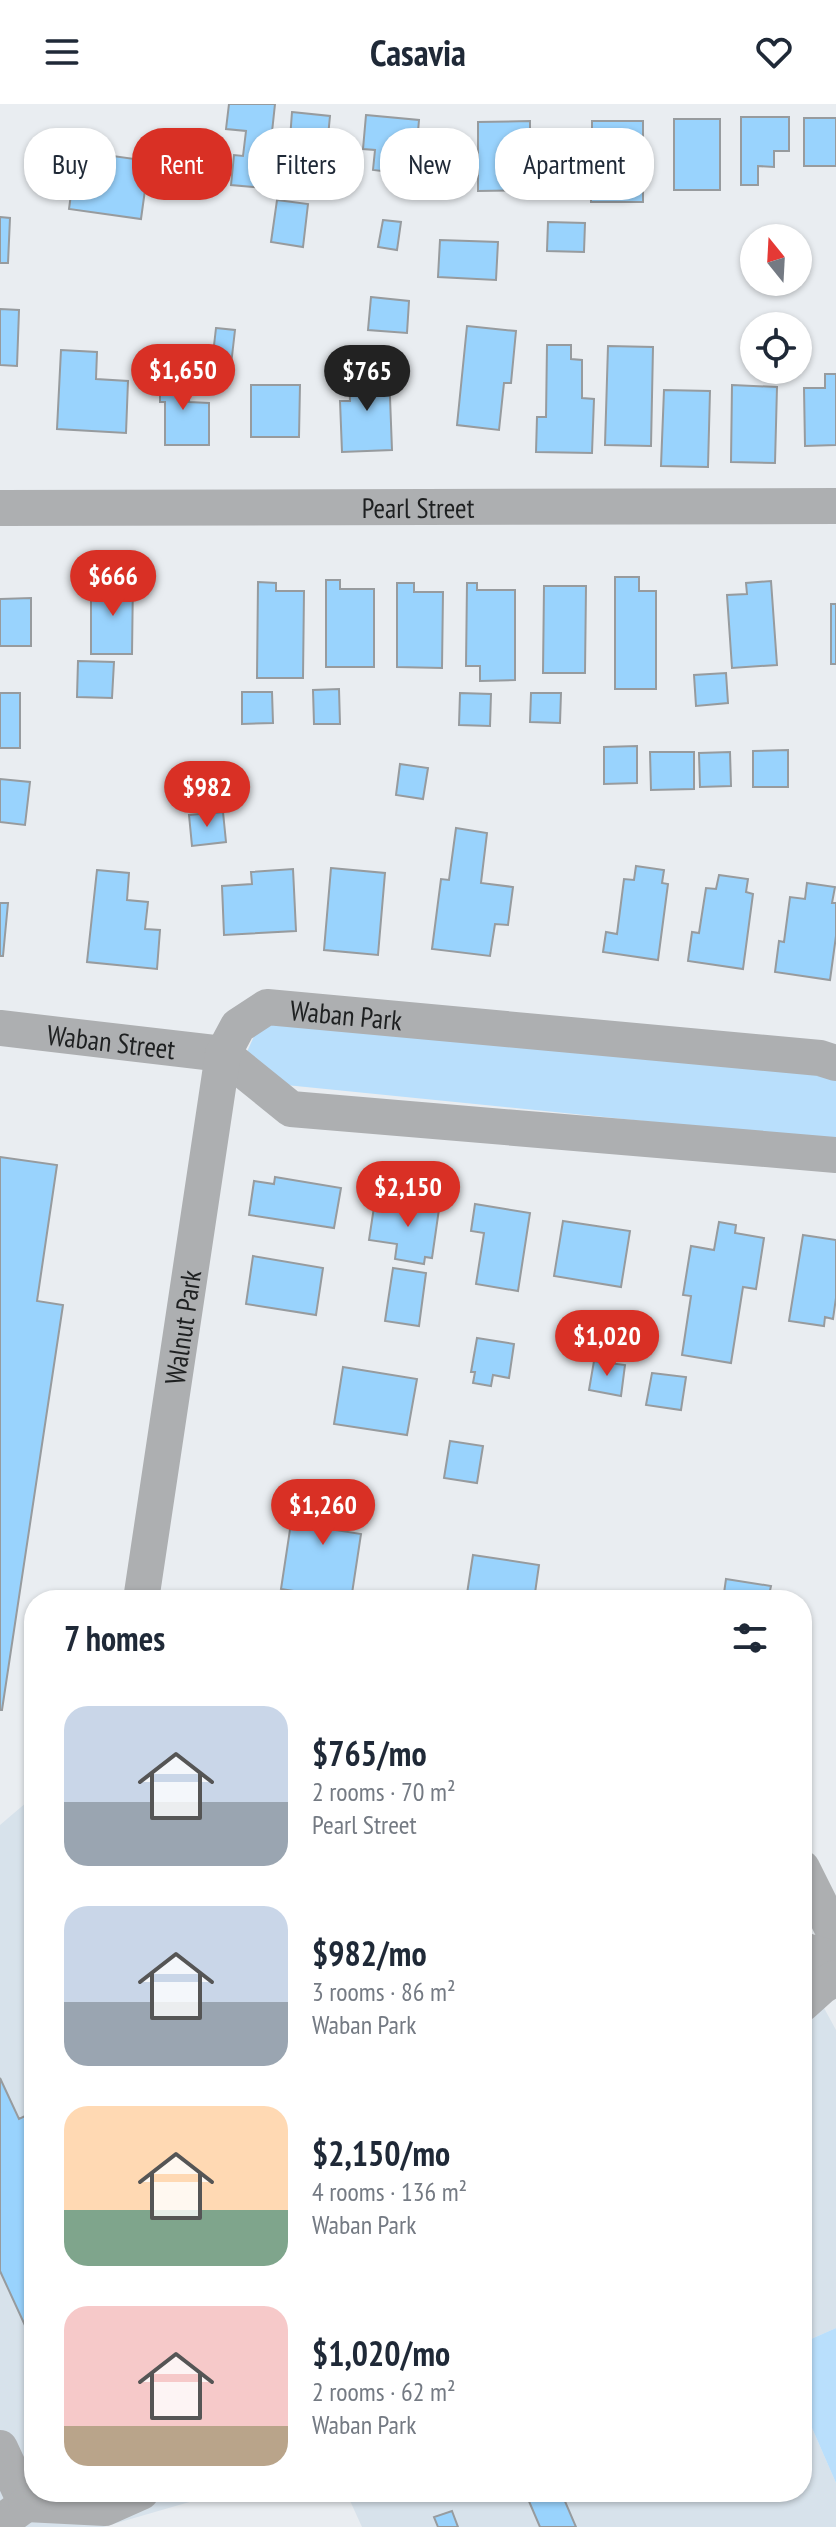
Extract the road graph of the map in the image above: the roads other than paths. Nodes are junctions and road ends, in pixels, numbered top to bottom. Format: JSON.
{"nodes":[{"id":1,"x":836,"y":506,"type":"edge"},
{"id":2,"x":0,"y":508,"type":"edge"},
{"id":3,"x":0,"y":1028,"type":"edge"},
{"id":4,"x":223,"y":1054,"type":"junction"},
{"id":5,"x":836,"y":1063,"type":"edge"},
{"id":6,"x":836,"y":1155,"type":"edge"},
{"id":7,"x":143,"y":1590,"type":"edge"},
{"id":8,"x":812,"y":1888,"type":"edge"},
{"id":9,"x":836,"y":1936,"type":"edge"},
{"id":10,"x":812,"y":1953,"type":"edge"},
{"id":11,"x":836,"y":1959,"type":"edge"},
{"id":12,"x":836,"y":1978,"type":"edge"},
{"id":13,"x":812,"y":1995,"type":"edge"},
{"id":14,"x":0,"y":2448,"type":"edge"},
{"id":15,"x":118,"y":2502,"type":"edge"},
{"id":16,"x":13,"y":2514,"type":"edge"}],
"edges":[{"from":1,"to":2,"type":"street","name":"Pearl Street"},
{"from":3,"to":4,"type":"street","name":"Waban Street"},
{"from":4,"to":5,"type":"street","name":"Waban Park"},
{"from":4,"to":6,"type":"street"},
{"from":4,"to":7,"type":"street","name":"Walnut Park"},
{"from":8,"to":9,"type":"street"},
{"from":10,"to":11,"type":"street"},
{"from":12,"to":13,"type":"street"},
{"from":14,"to":16,"type":"street"},
{"from":15,"to":16,"type":"street"}]}
